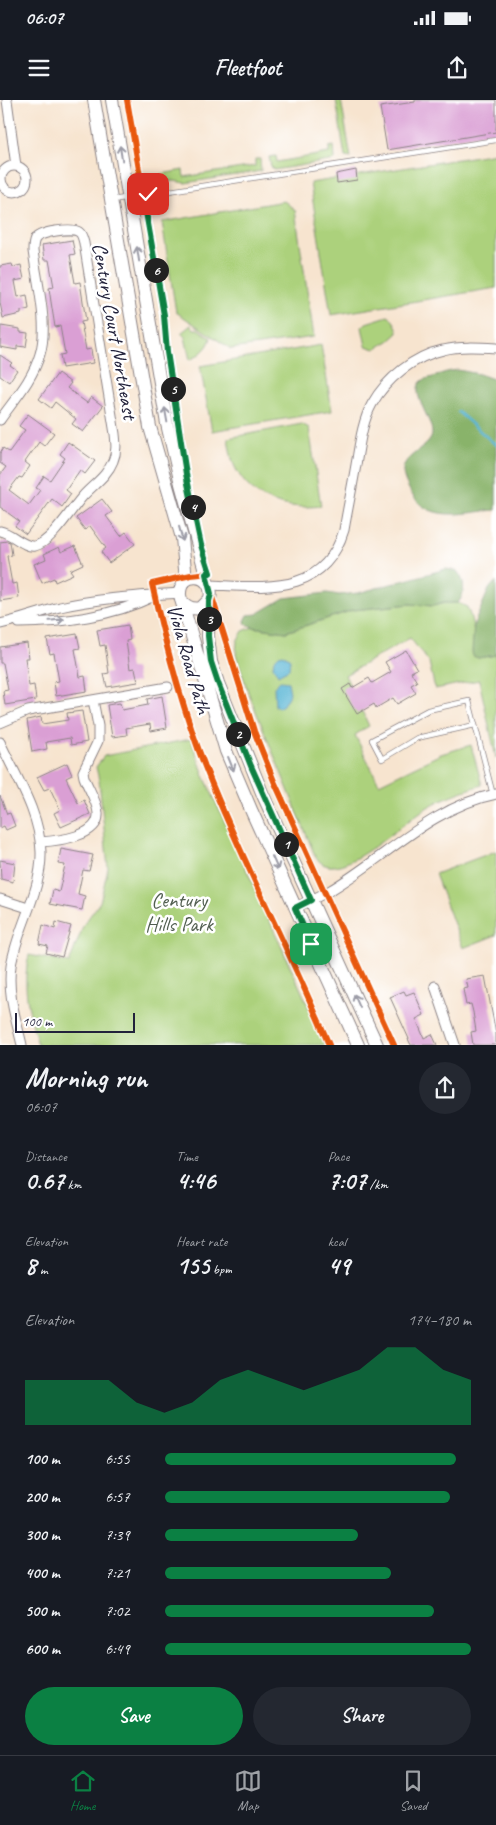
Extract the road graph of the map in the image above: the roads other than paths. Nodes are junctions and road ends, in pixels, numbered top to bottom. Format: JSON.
{"nodes":[{"id":1,"x":7,"y":100,"type":"edge"},
{"id":2,"x":94,"y":100,"type":"edge"},
{"id":3,"x":112,"y":100,"type":"edge"},
{"id":4,"x":496,"y":140,"type":"edge"},
{"id":5,"x":16,"y":166,"type":"dead end"},
{"id":6,"x":128,"y":197,"type":"junction"},
{"id":7,"x":111,"y":200,"type":"junction"},
{"id":8,"x":496,"y":348,"type":"edge"},
{"id":9,"x":0,"y":420,"type":"edge"},
{"id":10,"x":0,"y":531,"type":"edge"},
{"id":11,"x":186,"y":580,"type":"junction"},
{"id":12,"x":208,"y":583,"type":"junction"},
{"id":13,"x":154,"y":596,"type":"junction"},
{"id":14,"x":180,"y":597,"type":"junction"},
{"id":15,"x":209,"y":601,"type":"junction"},
{"id":16,"x":4,"y":624,"type":"edge"},
{"id":17,"x":168,"y":687,"type":"dead end"},
{"id":18,"x":93,"y":700,"type":"junction"},
{"id":19,"x":0,"y":723,"type":"edge"},
{"id":20,"x":475,"y":725,"type":"junction"},
{"id":21,"x":0,"y":742,"type":"edge"},
{"id":22,"x":494,"y":795,"type":"edge"},
{"id":23,"x":40,"y":842,"type":"junction"},
{"id":24,"x":0,"y":899,"type":"edge"},
{"id":25,"x":311,"y":900,"type":"junction"},
{"id":26,"x":28,"y":908,"type":"junction"},
{"id":27,"x":295,"y":908,"type":"junction"},
{"id":28,"x":435,"y":986,"type":"dead end"},
{"id":29,"x":22,"y":1045,"type":"edge"},
{"id":30,"x":358,"y":1045,"type":"edge"},
{"id":31,"x":377,"y":1045,"type":"edge"},
{"id":32,"x":455,"y":1045,"type":"edge"}],
"edges":[{"from":1,"to":5,"type":"street"},
{"from":2,"to":7,"type":"main road"},
{"from":6,"to":3,"type":"main road","one_way":true},
{"from":4,"to":6,"type":"lane"},
{"from":6,"to":7,"type":"lane"},
{"from":12,"to":6,"type":"main road","one_way":true},
{"from":7,"to":11,"type":"main road","one_way":true},
{"from":8,"to":12,"type":"street"},
{"from":9,"to":10,"type":"street","name":"Century Court Northeast"},
{"from":11,"to":12,"type":"main road"},
{"from":11,"to":14,"type":"main road"},
{"from":12,"to":15,"type":"main road"},
{"from":13,"to":14,"type":"street"},
{"from":13,"to":16,"type":"street"},
{"from":16,"to":13,"type":"street","one_way":true},
{"from":14,"to":15,"type":"main road"},
{"from":14,"to":27,"type":"main road","one_way":true},
{"from":15,"to":25,"type":"main road"},
{"from":17,"to":18,"type":"street"},
{"from":18,"to":19,"type":"street"},
{"from":18,"to":23,"type":"street"},
{"from":20,"to":20,"type":"lane"},
{"from":20,"to":22,"type":"lane"},
{"from":21,"to":23,"type":"street"},
{"from":22,"to":25,"type":"street"},
{"from":23,"to":26,"type":"street"},
{"from":24,"to":26,"type":"street"},
{"from":25,"to":27,"type":"street"},
{"from":31,"to":25,"type":"main road","one_way":true},
{"from":26,"to":29,"type":"street"},
{"from":27,"to":30,"type":"main road"},
{"from":28,"to":32,"type":"street"}]}
